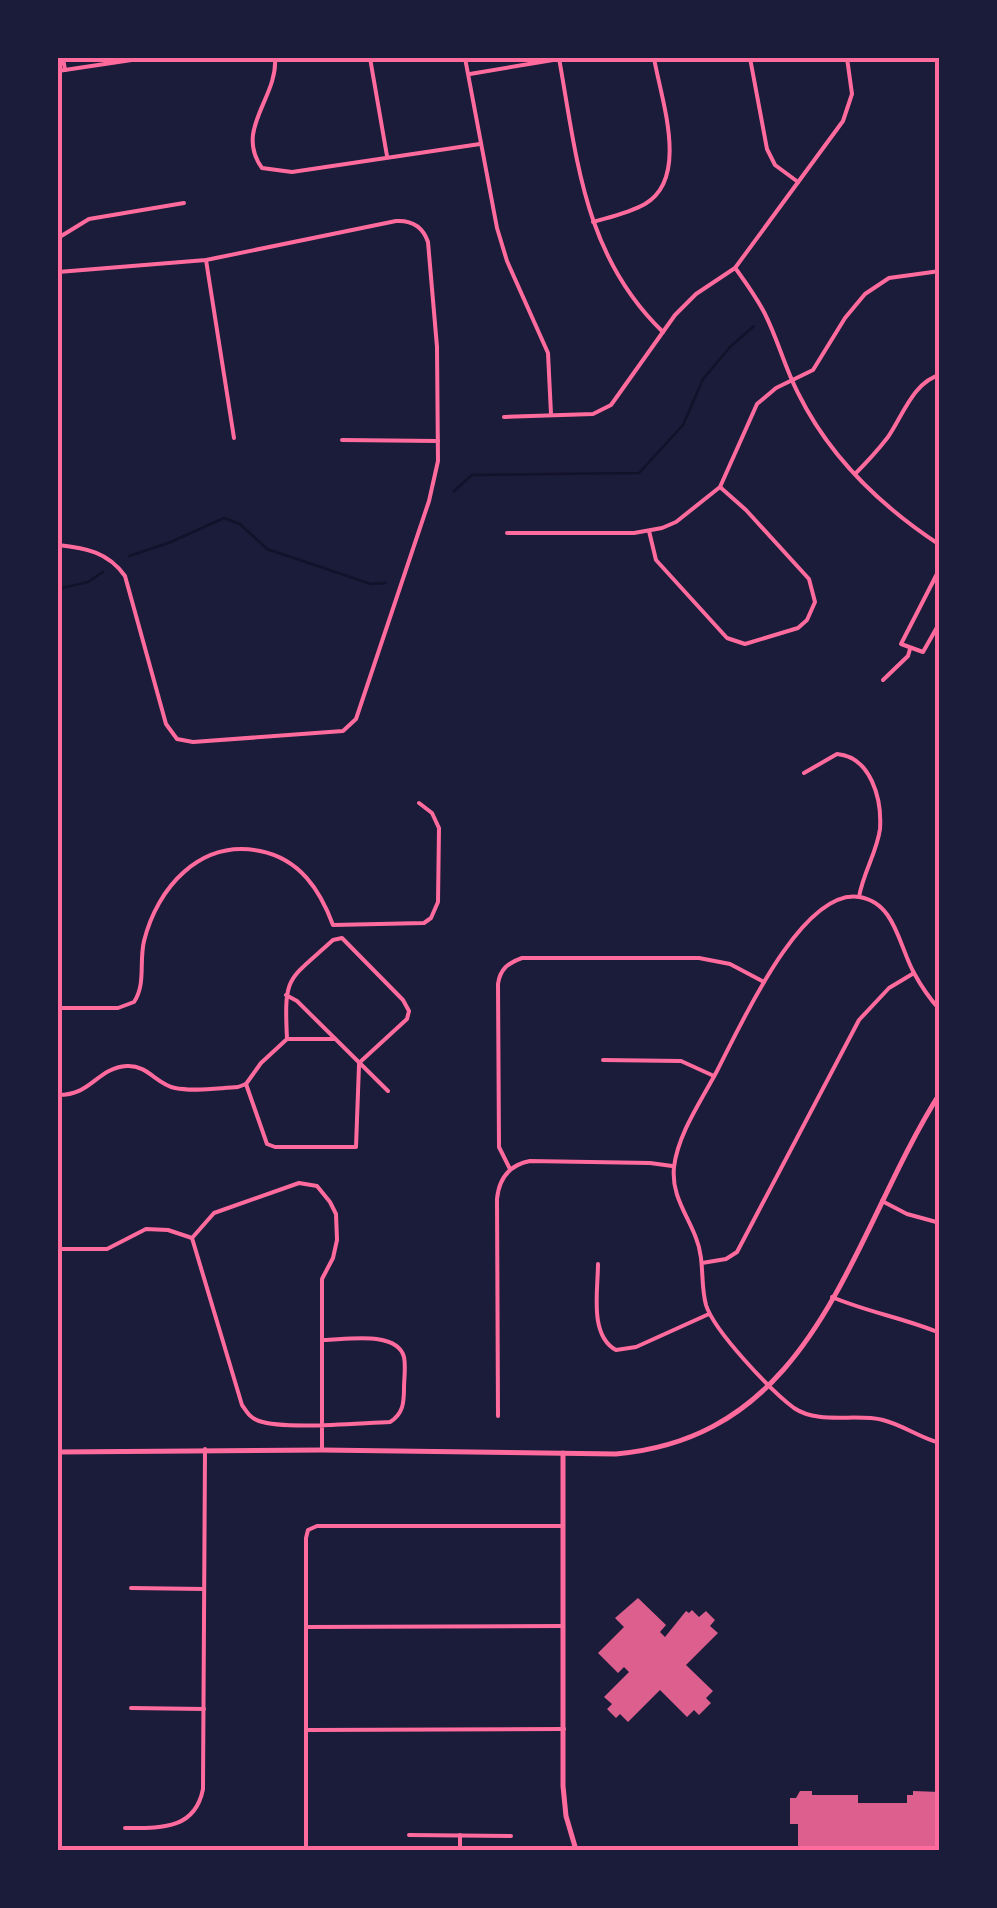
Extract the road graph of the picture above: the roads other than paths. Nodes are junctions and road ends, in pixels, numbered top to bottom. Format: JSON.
{"nodes":[{"id":1,"x":63,"y":58,"type":"edge"},
{"id":2,"x":144,"y":58,"type":"edge"},
{"id":3,"x":275,"y":58,"type":"edge"},
{"id":4,"x":370,"y":58,"type":"edge"},
{"id":5,"x":465,"y":58,"type":"edge"},
{"id":6,"x":559,"y":58,"type":"edge"},
{"id":7,"x":654,"y":58,"type":"edge"},
{"id":8,"x":750,"y":58,"type":"edge"},
{"id":9,"x":847,"y":58,"type":"edge"},
{"id":10,"x":65,"y":70,"type":"junction"},
{"id":11,"x":58,"y":71,"type":"edge"},
{"id":12,"x":468,"y":74,"type":"junction"},
{"id":13,"x":480,"y":144,"type":"junction"},
{"id":14,"x":388,"y":158,"type":"junction"},
{"id":15,"x":798,"y":182,"type":"junction"},
{"id":16,"x":184,"y":204,"type":"dead end"},
{"id":17,"x":593,"y":222,"type":"junction"},
{"id":18,"x":58,"y":238,"type":"edge"},
{"id":19,"x":206,"y":260,"type":"junction"},
{"id":20,"x":735,"y":268,"type":"junction"},
{"id":21,"x":940,"y":271,"type":"edge"},
{"id":22,"x":58,"y":272,"type":"edge"},
{"id":23,"x":662,"y":332,"type":"junction"},
{"id":24,"x":940,"y":376,"type":"edge"},
{"id":25,"x":792,"y":381,"type":"junction"},
{"id":26,"x":551,"y":415,"type":"junction"},
{"id":27,"x":504,"y":417,"type":"dead end"},
{"id":28,"x":234,"y":438,"type":"dead end"},
{"id":29,"x":342,"y":440,"type":"dead end"},
{"id":30,"x":438,"y":441,"type":"junction"},
{"id":31,"x":855,"y":474,"type":"junction"},
{"id":32,"x":720,"y":486,"type":"junction"},
{"id":33,"x":649,"y":531,"type":"junction"},
{"id":34,"x":507,"y":533,"type":"dead end"},
{"id":35,"x":58,"y":545,"type":"edge"},
{"id":36,"x":940,"y":545,"type":"edge"},
{"id":37,"x":939,"y":572,"type":"edge"},
{"id":38,"x":940,"y":622,"type":"edge"},
{"id":39,"x":910,"y":649,"type":"junction"},
{"id":40,"x":883,"y":680,"type":"dead end"},
{"id":41,"x":804,"y":773,"type":"dead end"},
{"id":42,"x":419,"y":804,"type":"dead end"},
{"id":43,"x":860,"y":897,"type":"junction"},
{"id":44,"x":914,"y":973,"type":"junction"},
{"id":45,"x":764,"y":982,"type":"junction"},
{"id":46,"x":286,"y":995,"type":"junction"},
{"id":47,"x":58,"y":1008,"type":"edge"},
{"id":48,"x":940,"y":1010,"type":"edge"},
{"id":49,"x":288,"y":1038,"type":"junction"},
{"id":50,"x":337,"y":1040,"type":"junction"},
{"id":51,"x":603,"y":1060,"type":"dead end"},
{"id":52,"x":359,"y":1063,"type":"junction"},
{"id":53,"x":714,"y":1076,"type":"junction"},
{"id":54,"x":246,"y":1084,"type":"junction"},
{"id":55,"x":388,"y":1091,"type":"dead end"},
{"id":56,"x":940,"y":1093,"type":"edge"},
{"id":57,"x":58,"y":1095,"type":"edge"},
{"id":58,"x":931,"y":1106,"type":"junction"},
{"id":59,"x":940,"y":1111,"type":"edge"},
{"id":60,"x":674,"y":1166,"type":"junction"},
{"id":61,"x":510,"y":1169,"type":"junction"},
{"id":62,"x":882,"y":1201,"type":"junction"},
{"id":63,"x":940,"y":1223,"type":"edge"},
{"id":64,"x":192,"y":1238,"type":"junction"},
{"id":65,"x":58,"y":1249,"type":"edge"},
{"id":66,"x":702,"y":1263,"type":"junction"},
{"id":67,"x":598,"y":1264,"type":"dead end"},
{"id":68,"x":832,"y":1297,"type":"junction"},
{"id":69,"x":709,"y":1314,"type":"junction"},
{"id":70,"x":940,"y":1333,"type":"edge"},
{"id":71,"x":324,"y":1340,"type":"junction"},
{"id":72,"x":772,"y":1386,"type":"junction"},
{"id":73,"x":498,"y":1416,"type":"dead end"},
{"id":74,"x":322,"y":1423,"type":"junction"},
{"id":75,"x":940,"y":1443,"type":"edge"},
{"id":76,"x":205,"y":1449,"type":"junction"},
{"id":77,"x":322,"y":1450,"type":"junction"},
{"id":78,"x":58,"y":1452,"type":"edge"},
{"id":79,"x":563,"y":1453,"type":"junction"},
{"id":80,"x":563,"y":1526,"type":"junction"},
{"id":81,"x":131,"y":1588,"type":"dead end"},
{"id":82,"x":204,"y":1589,"type":"junction"},
{"id":83,"x":564,"y":1626,"type":"junction"},
{"id":84,"x":306,"y":1628,"type":"junction"},
{"id":85,"x":131,"y":1708,"type":"dead end"},
{"id":86,"x":204,"y":1709,"type":"junction"},
{"id":87,"x":564,"y":1729,"type":"junction"},
{"id":88,"x":308,"y":1730,"type":"junction"},
{"id":89,"x":126,"y":1828,"type":"dead end"},
{"id":90,"x":409,"y":1835,"type":"dead end"},
{"id":91,"x":460,"y":1836,"type":"junction"},
{"id":92,"x":511,"y":1836,"type":"dead end"},
{"id":93,"x":306,"y":1850,"type":"edge"},
{"id":94,"x":460,"y":1850,"type":"edge"},
{"id":95,"x":576,"y":1850,"type":"edge"}],
"edges":[{"from":1,"to":10,"type":"street"},
{"from":2,"to":10,"type":"street"},
{"from":3,"to":14,"type":"street"},
{"from":4,"to":14,"type":"street"},
{"from":5,"to":12,"type":"street"},
{"from":6,"to":12,"type":"street"},
{"from":6,"to":17,"type":"street"},
{"from":7,"to":17,"type":"street"},
{"from":8,"to":15,"type":"street"},
{"from":9,"to":15,"type":"street"},
{"from":10,"to":11,"type":"street"},
{"from":12,"to":13,"type":"street"},
{"from":13,"to":14,"type":"street"},
{"from":13,"to":26,"type":"street"},
{"from":15,"to":20,"type":"street"},
{"from":16,"to":18,"type":"street"},
{"from":17,"to":23,"type":"street"},
{"from":19,"to":22,"type":"street"},
{"from":19,"to":28,"type":"street"},
{"from":19,"to":30,"type":"street"},
{"from":20,"to":23,"type":"street"},
{"from":20,"to":25,"type":"street"},
{"from":21,"to":25,"type":"street"},
{"from":23,"to":26,"type":"street"},
{"from":24,"to":31,"type":"street"},
{"from":25,"to":31,"type":"street"},
{"from":25,"to":32,"type":"street"},
{"from":26,"to":27,"type":"street"},
{"from":29,"to":30,"type":"street"},
{"from":30,"to":35,"type":"street"},
{"from":31,"to":36,"type":"street"},
{"from":32,"to":33,"type":"street"},
{"from":32,"to":33,"type":"street"},
{"from":33,"to":34,"type":"street"},
{"from":37,"to":39,"type":"street"},
{"from":38,"to":39,"type":"street"},
{"from":39,"to":40,"type":"street"},
{"from":41,"to":43,"type":"street"},
{"from":42,"to":47,"type":"street"},
{"from":43,"to":44,"type":"street"},
{"from":43,"to":45,"type":"street"},
{"from":44,"to":48,"type":"street"},
{"from":44,"to":66,"type":"street"},
{"from":45,"to":53,"type":"street"},
{"from":45,"to":61,"type":"street"},
{"from":46,"to":49,"type":"street"},
{"from":46,"to":50,"type":"street"},
{"from":46,"to":52,"type":"street"},
{"from":49,"to":50,"type":"street"},
{"from":49,"to":54,"type":"street"},
{"from":50,"to":52,"type":"street"},
{"from":51,"to":53,"type":"street"},
{"from":52,"to":54,"type":"street"},
{"from":52,"to":55,"type":"street"},
{"from":53,"to":60,"type":"street"},
{"from":54,"to":57,"type":"street"},
{"from":56,"to":58,"type":"street"},
{"from":58,"to":59,"type":"street"},
{"from":58,"to":62,"type":"street"},
{"from":60,"to":61,"type":"street"},
{"from":60,"to":66,"type":"street"},
{"from":61,"to":73,"type":"street"},
{"from":62,"to":63,"type":"street"},
{"from":62,"to":68,"type":"street"},
{"from":64,"to":65,"type":"street"},
{"from":64,"to":71,"type":"street"},
{"from":64,"to":74,"type":"street"},
{"from":66,"to":69,"type":"street"},
{"from":67,"to":69,"type":"street"},
{"from":68,"to":70,"type":"street"},
{"from":68,"to":72,"type":"street"},
{"from":69,"to":72,"type":"street"},
{"from":71,"to":74,"type":"street"},
{"from":71,"to":74,"type":"street"},
{"from":72,"to":75,"type":"street"},
{"from":72,"to":79,"type":"street"},
{"from":74,"to":77,"type":"street"},
{"from":76,"to":77,"type":"street"},
{"from":76,"to":78,"type":"street"},
{"from":76,"to":82,"type":"street"},
{"from":77,"to":79,"type":"street"},
{"from":79,"to":80,"type":"street"},
{"from":80,"to":83,"type":"street"},
{"from":80,"to":84,"type":"street"},
{"from":81,"to":82,"type":"street"},
{"from":82,"to":86,"type":"street"},
{"from":83,"to":84,"type":"street"},
{"from":83,"to":87,"type":"street"},
{"from":84,"to":88,"type":"street"},
{"from":85,"to":86,"type":"street"},
{"from":86,"to":89,"type":"street"},
{"from":87,"to":88,"type":"street"},
{"from":87,"to":95,"type":"street"},
{"from":88,"to":93,"type":"street"},
{"from":90,"to":91,"type":"street"},
{"from":91,"to":92,"type":"street"},
{"from":91,"to":94,"type":"street"}]}
